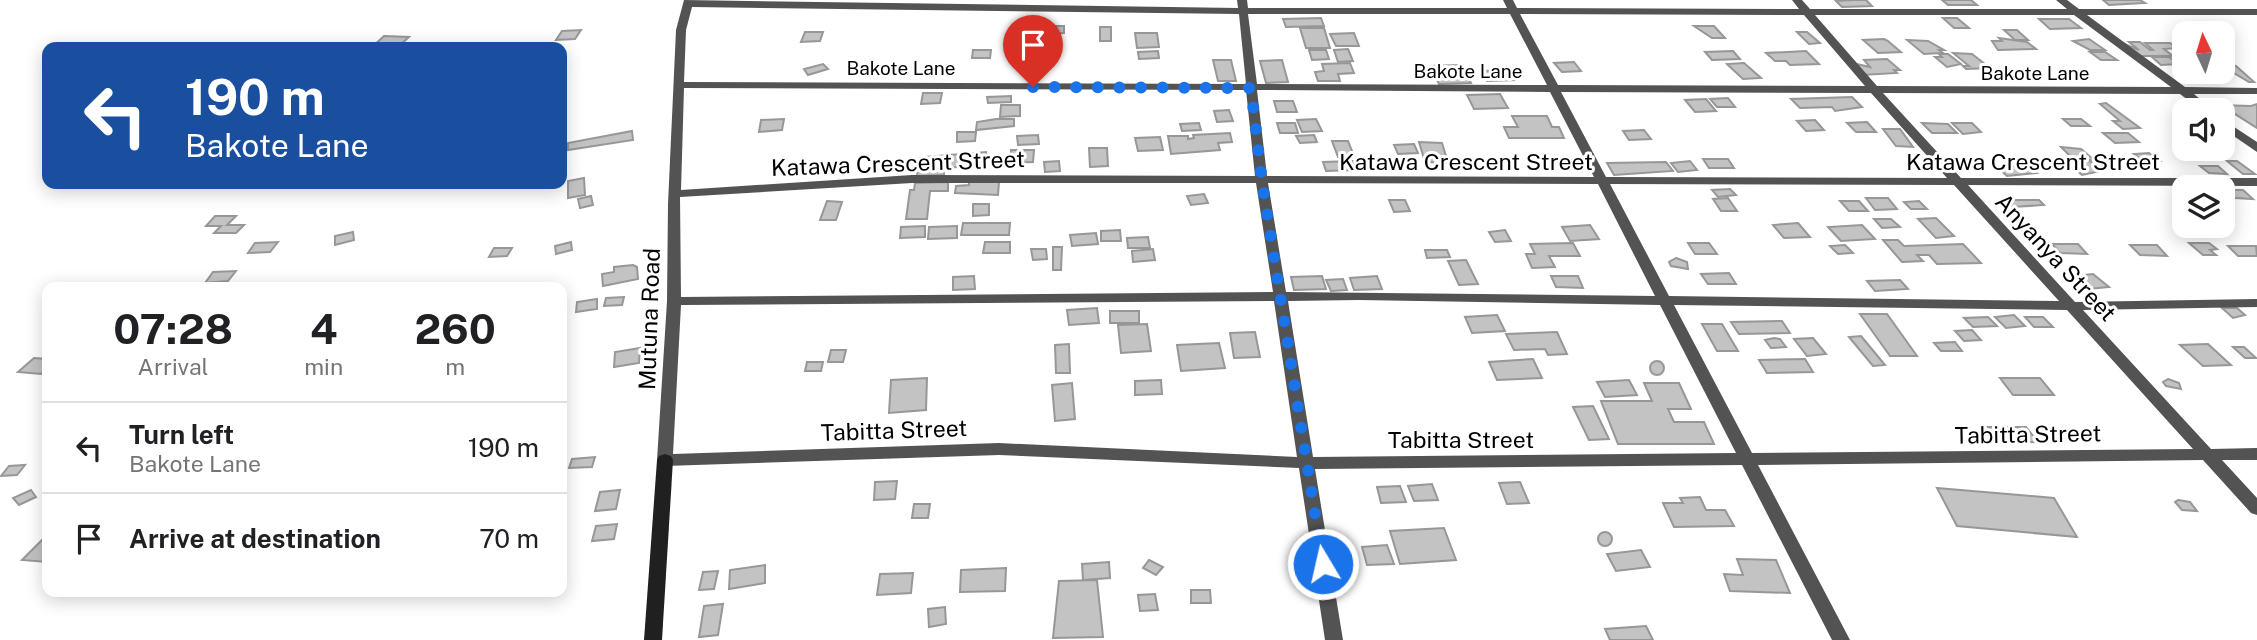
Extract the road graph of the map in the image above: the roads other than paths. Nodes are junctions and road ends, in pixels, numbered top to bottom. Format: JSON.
{"nodes":[{"id":1,"x":1797,"y":0,"type":"edge"},
{"id":2,"x":2061,"y":0,"type":"edge"},
{"id":3,"x":688,"y":2,"type":"edge"},
{"id":4,"x":1242,"y":5,"type":"edge"},
{"id":5,"x":1510,"y":5,"type":"edge"},
{"id":6,"x":1809,"y":12,"type":"junction"},
{"id":7,"x":2257,"y":12,"type":"edge"},
{"id":8,"x":2079,"y":13,"type":"junction"},
{"id":9,"x":679,"y":85,"type":"junction"},
{"id":10,"x":1251,"y":88,"type":"junction"},
{"id":11,"x":1553,"y":89,"type":"junction"},
{"id":12,"x":1874,"y":90,"type":"junction"},
{"id":13,"x":2183,"y":91,"type":"junction"},
{"id":14,"x":2257,"y":91,"type":"edge"},
{"id":15,"x":2192,"y":98,"type":"edge"},
{"id":16,"x":2235,"y":132,"type":"edge"},
{"id":17,"x":2257,"y":148,"type":"edge"},
{"id":18,"x":1957,"y":181,"type":"junction"},
{"id":19,"x":1262,"y":182,"type":"junction"},
{"id":20,"x":1602,"y":182,"type":"junction"},
{"id":21,"x":2257,"y":182,"type":"edge"},
{"id":22,"x":675,"y":194,"type":"junction"},
{"id":23,"x":1281,"y":296,"type":"junction"},
{"id":24,"x":1664,"y":300,"type":"junction"},
{"id":25,"x":674,"y":301,"type":"junction"},
{"id":26,"x":2257,"y":303,"type":"edge"},
{"id":27,"x":2074,"y":306,"type":"junction"},
{"id":28,"x":2208,"y":454,"type":"junction"},
{"id":29,"x":2257,"y":454,"type":"edge"},
{"id":30,"x":666,"y":460,"type":"junction"},
{"id":31,"x":1749,"y":460,"type":"junction"},
{"id":32,"x":1307,"y":463,"type":"junction"},
{"id":33,"x":2257,"y":509,"type":"edge"},
{"id":34,"x":653,"y":640,"type":"edge"},
{"id":35,"x":1334,"y":640,"type":"edge"},
{"id":36,"x":1841,"y":640,"type":"edge"}],
"edges":[{"from":1,"to":6,"type":"street","name":"Anyanya Street"},
{"from":2,"to":8,"type":"street"},
{"from":3,"to":4,"type":"street"},
{"from":3,"to":9,"type":"street","name":"Mutuna Road"},
{"from":4,"to":5,"type":"street"},
{"from":4,"to":10,"type":"street"},
{"from":5,"to":6,"type":"street"},
{"from":5,"to":11,"type":"street"},
{"from":6,"to":8,"type":"street"},
{"from":6,"to":12,"type":"street","name":"Anyanya Street"},
{"from":7,"to":8,"type":"street"},
{"from":8,"to":13,"type":"street"},
{"from":9,"to":10,"type":"street","name":"Bakote Lane"},
{"from":9,"to":22,"type":"street","name":"Mutuna Road"},
{"from":10,"to":11,"type":"street","name":"Bakote Lane"},
{"from":10,"to":19,"type":"street"},
{"from":11,"to":12,"type":"street","name":"Bakote Lane"},
{"from":11,"to":20,"type":"street"},
{"from":12,"to":13,"type":"street","name":"Bakote Lane"},
{"from":12,"to":18,"type":"street","name":"Anyanya Street"},
{"from":13,"to":14,"type":"street","name":"Bakote Lane"},
{"from":13,"to":15,"type":"street"},
{"from":16,"to":17,"type":"street"},
{"from":18,"to":20,"type":"street","name":"Katawa Crescent Street"},
{"from":18,"to":21,"type":"street","name":"Katawa Crescent Street"},
{"from":18,"to":27,"type":"street","name":"Anyanya Street"},
{"from":19,"to":20,"type":"street","name":"Katawa Crescent Street"},
{"from":19,"to":22,"type":"street","name":"Katawa Crescent Street"},
{"from":19,"to":23,"type":"street"},
{"from":20,"to":24,"type":"street"},
{"from":22,"to":25,"type":"street","name":"Mutuna Road"},
{"from":23,"to":24,"type":"street"},
{"from":23,"to":25,"type":"street"},
{"from":23,"to":32,"type":"street"},
{"from":24,"to":27,"type":"street"},
{"from":24,"to":31,"type":"street"},
{"from":25,"to":30,"type":"street","name":"Mutuna Road"},
{"from":26,"to":27,"type":"street"},
{"from":27,"to":28,"type":"street","name":"Anyanya Street"},
{"from":28,"to":29,"type":"street","name":"Tabitta Street"},
{"from":28,"to":31,"type":"street","name":"Tabitta Street"},
{"from":28,"to":33,"type":"street","name":"Anyanya Street"},
{"from":30,"to":32,"type":"street","name":"Tabitta Street"},
{"from":30,"to":34,"type":"street","name":"Mutuna Road"},
{"from":31,"to":32,"type":"street","name":"Tabitta Street"},
{"from":31,"to":36,"type":"street"},
{"from":32,"to":35,"type":"street"}]}
